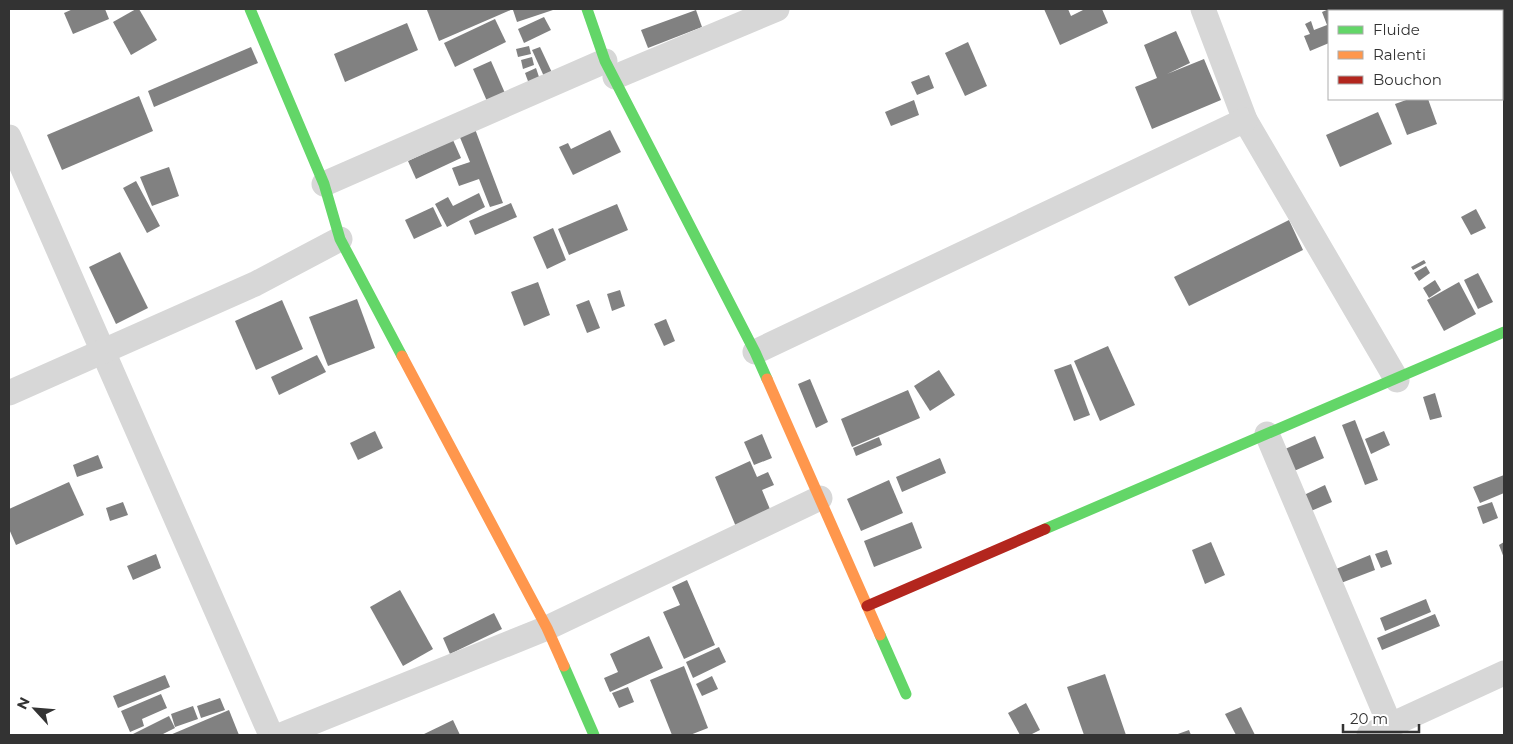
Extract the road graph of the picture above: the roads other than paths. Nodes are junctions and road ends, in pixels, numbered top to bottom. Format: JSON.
{"nodes":[{"id":1,"x":250,"y":9,"type":"edge"},
{"id":2,"x":587,"y":9,"type":"edge"},
{"id":3,"x":777,"y":9,"type":"edge"},
{"id":4,"x":1202,"y":9,"type":"edge"},
{"id":5,"x":610,"y":69,"type":"junction"},
{"id":6,"x":1245,"y":120,"type":"junction"},
{"id":7,"x":9,"y":137,"type":"edge"},
{"id":8,"x":324,"y":184,"type":"junction"},
{"id":9,"x":340,"y":239,"type":"junction"},
{"id":10,"x":1504,"y":332,"type":"edge"},
{"id":11,"x":102,"y":352,"type":"junction"},
{"id":12,"x":755,"y":352,"type":"junction"},
{"id":13,"x":1397,"y":380,"type":"junction"},
{"id":14,"x":9,"y":393,"type":"edge"},
{"id":15,"x":1267,"y":434,"type":"junction"},
{"id":16,"x":820,"y":498,"type":"junction"},
{"id":17,"x":867,"y":606,"type":"junction"},
{"id":18,"x":547,"y":628,"type":"junction"},
{"id":19,"x":1504,"y":673,"type":"edge"},
{"id":20,"x":906,"y":694,"type":"dead end"},
{"id":21,"x":1380,"y":730,"type":"edge"},
{"id":22,"x":271,"y":735,"type":"edge"},
{"id":23,"x":281,"y":735,"type":"edge"},
{"id":24,"x":594,"y":735,"type":"edge"}],
"edges":[{"from":1,"to":8,"type":"street"},
{"from":2,"to":5,"type":"street"},
{"from":3,"to":5,"type":"street"},
{"from":4,"to":6,"type":"street"},
{"from":5,"to":8,"type":"street"},
{"from":5,"to":12,"type":"street"},
{"from":6,"to":12,"type":"street"},
{"from":6,"to":13,"type":"street"},
{"from":7,"to":11,"type":"street"},
{"from":8,"to":9,"type":"street"},
{"from":9,"to":11,"type":"street"},
{"from":9,"to":18,"type":"street"},
{"from":10,"to":13,"type":"street"},
{"from":11,"to":14,"type":"street"},
{"from":11,"to":22,"type":"street"},
{"from":12,"to":16,"type":"street"},
{"from":13,"to":15,"type":"street"},
{"from":15,"to":17,"type":"street"},
{"from":15,"to":21,"type":"street"},
{"from":16,"to":17,"type":"street"},
{"from":16,"to":18,"type":"street"},
{"from":17,"to":20,"type":"street"},
{"from":18,"to":23,"type":"street"},
{"from":18,"to":24,"type":"street"},
{"from":19,"to":21,"type":"street"}]}
